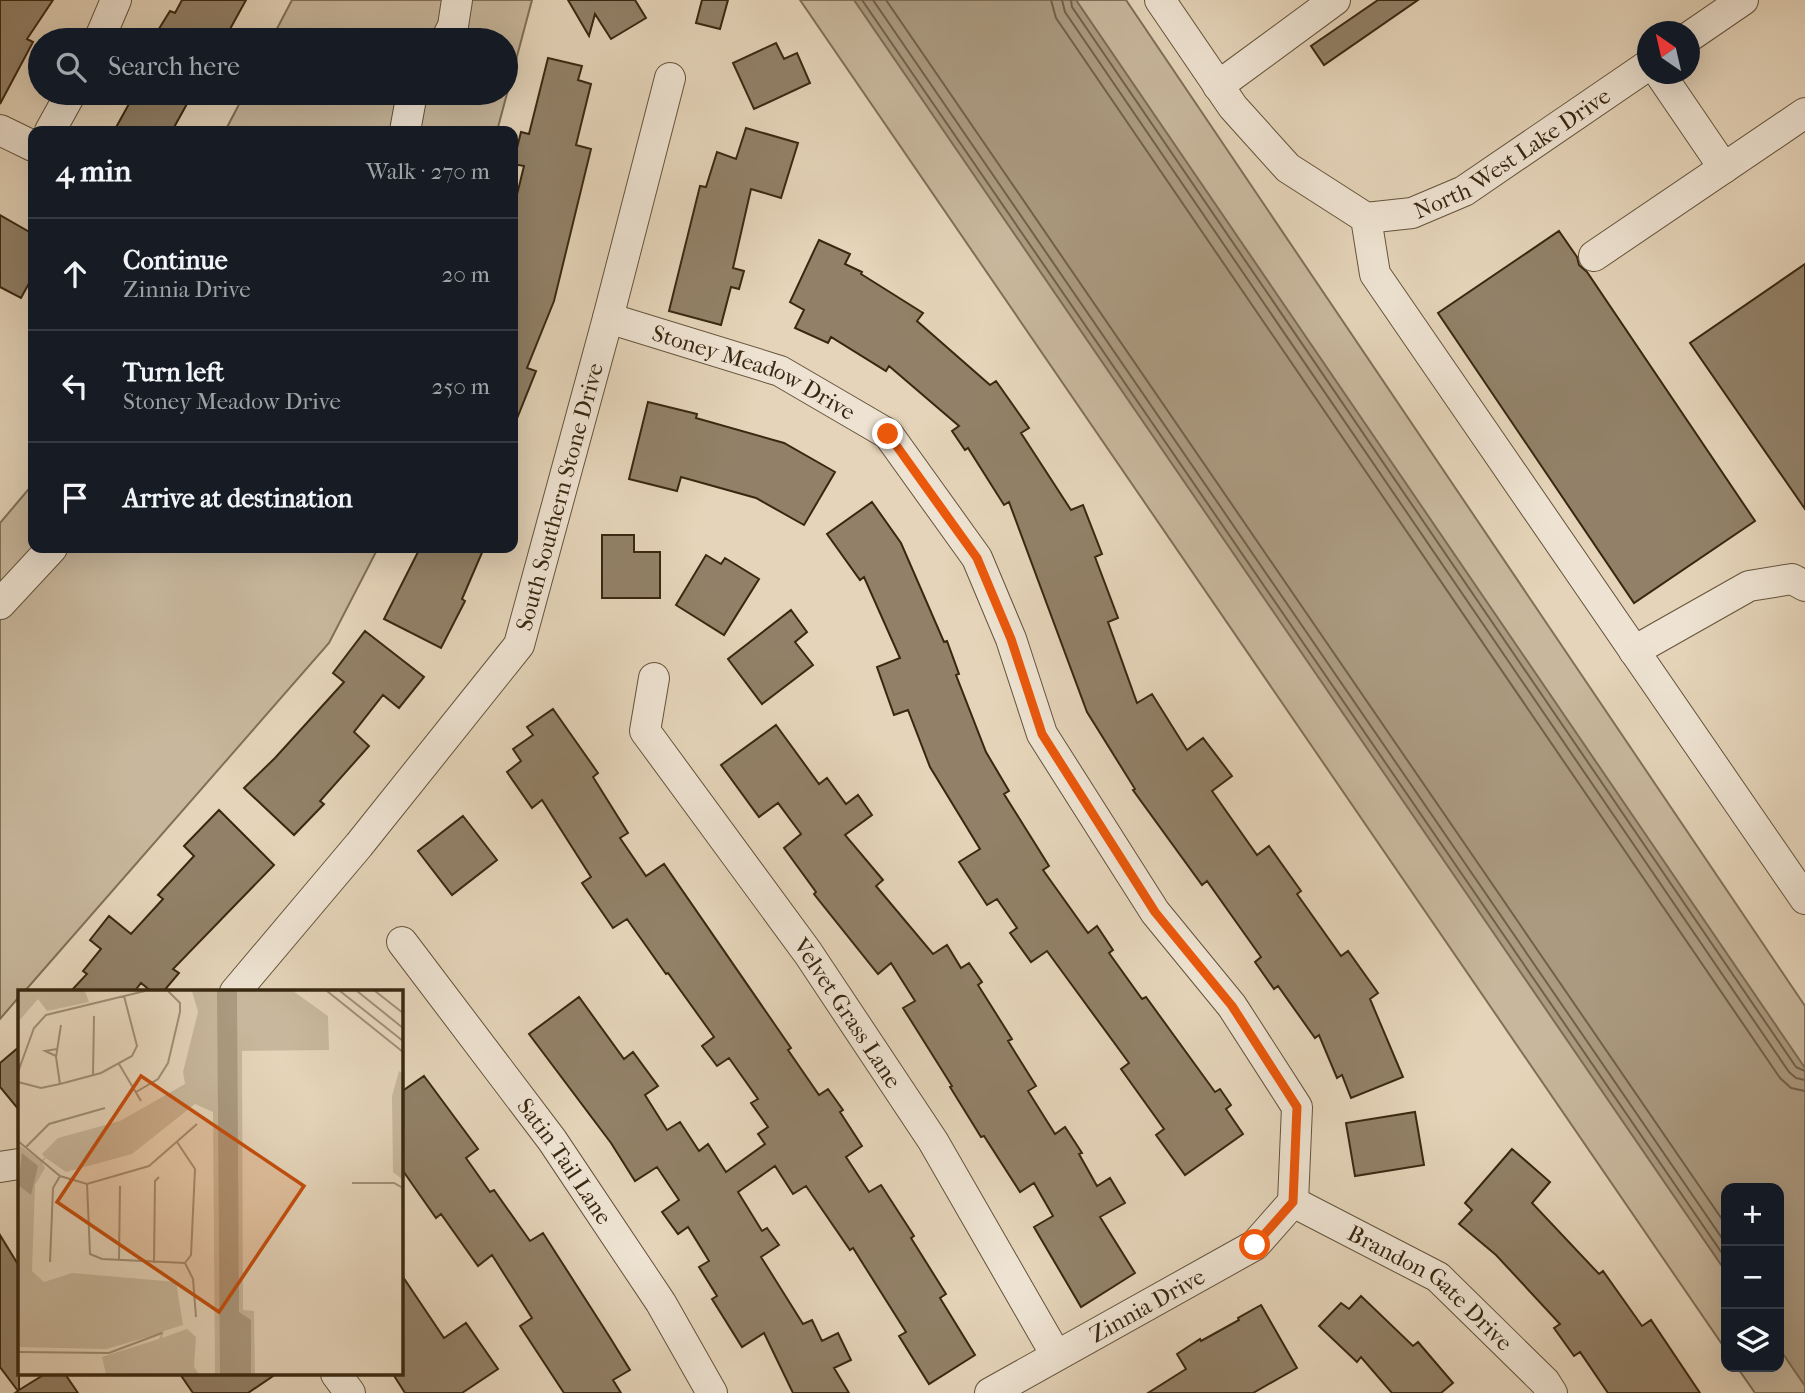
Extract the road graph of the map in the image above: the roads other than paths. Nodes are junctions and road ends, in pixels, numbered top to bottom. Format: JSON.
{"nodes":[{"id":1,"x":116,"y":0,"type":"edge"},
{"id":2,"x":457,"y":0,"type":"edge"},
{"id":3,"x":1160,"y":0,"type":"edge"},
{"id":4,"x":1335,"y":0,"type":"edge"},
{"id":5,"x":1743,"y":0,"type":"edge"},
{"id":6,"x":104,"y":28,"type":"edge"},
{"id":7,"x":452,"y":28,"type":"edge"},
{"id":8,"x":1700,"y":29,"type":"edge"},
{"id":9,"x":1637,"y":72,"type":"edge"},
{"id":10,"x":670,"y":78,"type":"dead end"},
{"id":11,"x":1667,"y":84,"type":"edge"},
{"id":12,"x":1218,"y":86,"type":"junction"},
{"id":13,"x":64,"y":105,"type":"edge"},
{"id":14,"x":410,"y":105,"type":"edge"},
{"id":15,"x":1805,"y":113,"type":"edge"},
{"id":16,"x":53,"y":126,"type":"edge"},
{"id":17,"x":406,"y":126,"type":"edge"},
{"id":18,"x":0,"y":131,"type":"edge"},
{"id":19,"x":28,"y":144,"type":"edge"},
{"id":20,"x":1724,"y":168,"type":"junction"},
{"id":21,"x":1366,"y":218,"type":"junction"},
{"id":22,"x":1594,"y":256,"type":"dead end"},
{"id":23,"x":608,"y":318,"type":"junction"},
{"id":24,"x":47,"y":553,"type":"edge"},
{"id":25,"x":1805,"y":586,"type":"edge"},
{"id":26,"x":0,"y":604,"type":"edge"},
{"id":27,"x":1634,"y":651,"type":"junction"},
{"id":28,"x":654,"y":678,"type":"dead end"},
{"id":29,"x":1805,"y":900,"type":"edge"},
{"id":30,"x":402,"y":942,"type":"dead end"},
{"id":31,"x":237,"y":990,"type":"edge"},
{"id":32,"x":18,"y":1164,"type":"edge"},
{"id":33,"x":0,"y":1167,"type":"edge"},
{"id":34,"x":1293,"y":1202,"type":"junction"},
{"id":35,"x":1056,"y":1356,"type":"junction"},
{"id":36,"x":338,"y":1376,"type":"edge"},
{"id":37,"x":351,"y":1393,"type":"edge"},
{"id":38,"x":712,"y":1393,"type":"edge"},
{"id":39,"x":990,"y":1393,"type":"edge"},
{"id":40,"x":1552,"y":1393,"type":"edge"}],
"edges":[{"from":1,"to":6,"type":"street"},
{"from":2,"to":7,"type":"street"},
{"from":3,"to":12,"type":"street"},
{"from":4,"to":12,"type":"street"},
{"from":5,"to":8,"type":"street"},
{"from":9,"to":21,"type":"street","name":"North West Lake Drive"},
{"from":10,"to":23,"type":"street","name":"South Southern Stone Drive"},
{"from":11,"to":20,"type":"street"},
{"from":12,"to":21,"type":"street"},
{"from":13,"to":16,"type":"street"},
{"from":14,"to":17,"type":"street"},
{"from":15,"to":20,"type":"street"},
{"from":18,"to":19,"type":"street"},
{"from":20,"to":22,"type":"street"},
{"from":21,"to":27,"type":"street"},
{"from":23,"to":31,"type":"street","name":"South Southern Stone Drive"},
{"from":23,"to":34,"type":"street","name":"Stoney Meadow Drive"},
{"from":24,"to":26,"type":"street"},
{"from":25,"to":27,"type":"street"},
{"from":27,"to":29,"type":"street"},
{"from":28,"to":35,"type":"street","name":"Velvet Grass Lane"},
{"from":30,"to":38,"type":"street","name":"Satin Tail Lane"},
{"from":32,"to":33,"type":"street"},
{"from":34,"to":35,"type":"street","name":"Zinnia Drive"},
{"from":34,"to":40,"type":"street","name":"Brandon Gate Drive"},
{"from":35,"to":39,"type":"street","name":"Zinnia Drive"},
{"from":36,"to":37,"type":"street"}]}
